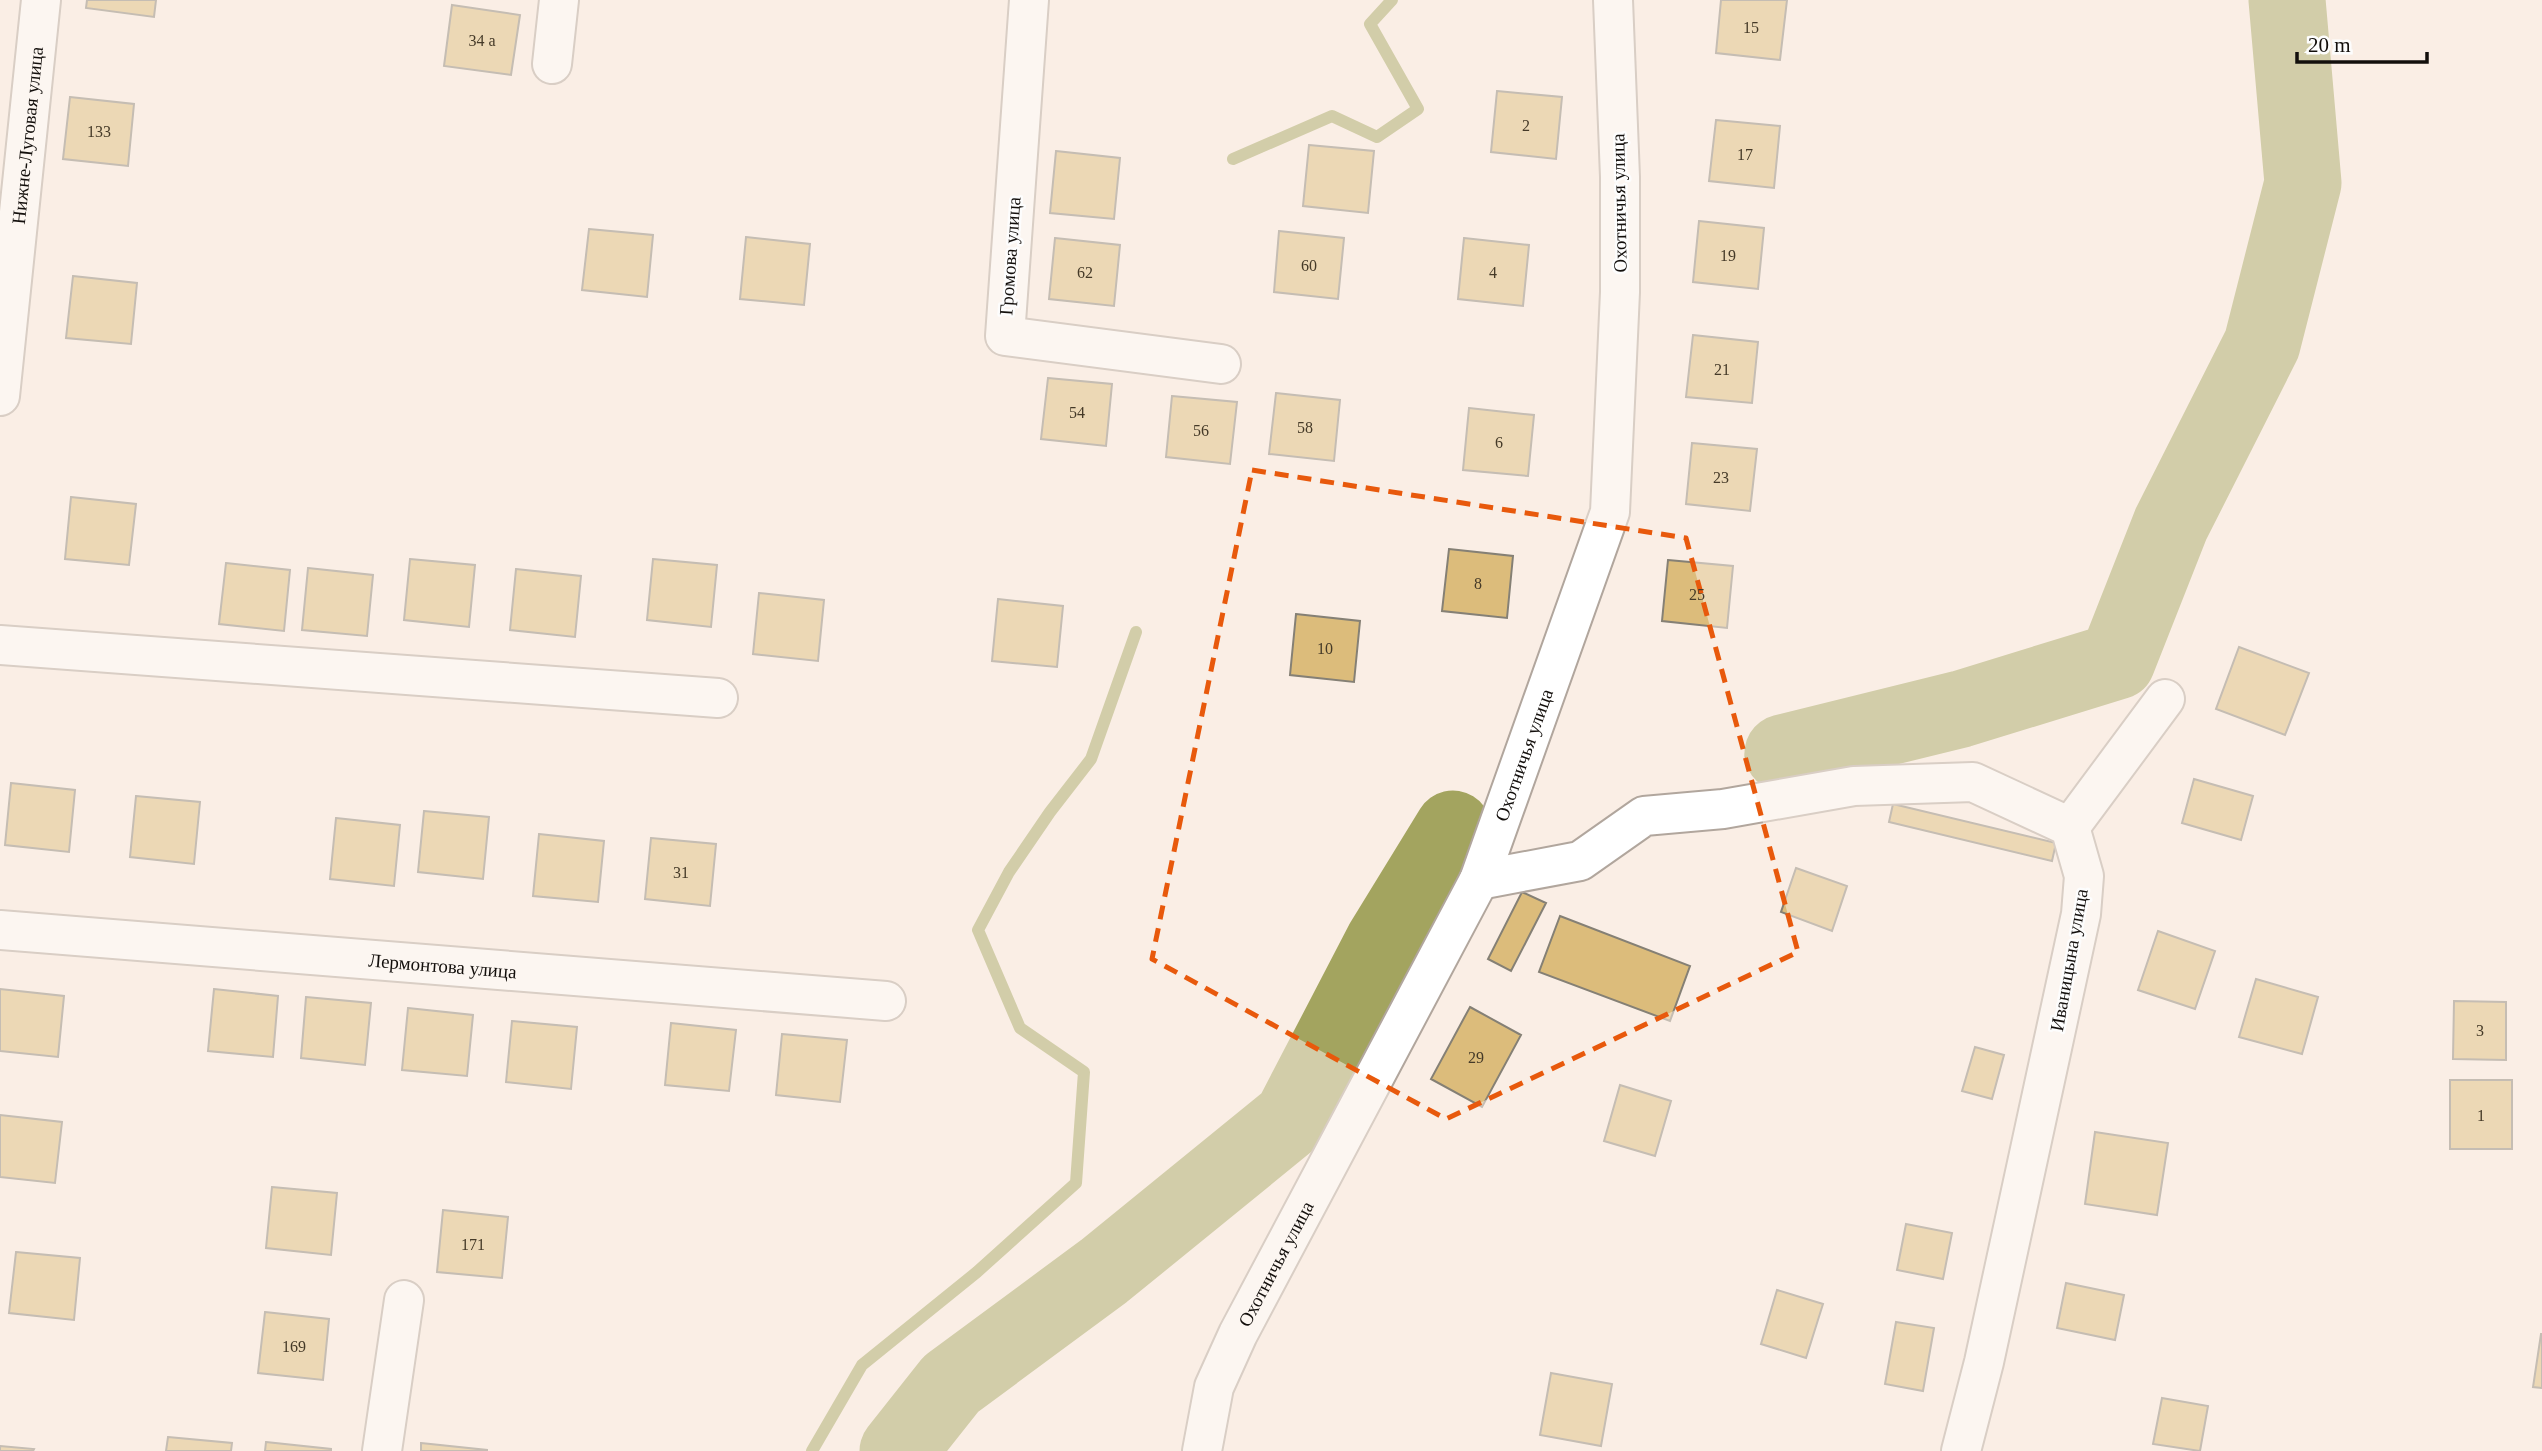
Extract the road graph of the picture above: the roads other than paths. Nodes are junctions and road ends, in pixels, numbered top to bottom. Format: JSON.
{"nodes":[{"id":1,"x":41,"y":0,"type":"edge"},
{"id":2,"x":559,"y":0,"type":"edge"},
{"id":3,"x":1029,"y":0,"type":"edge"},
{"id":4,"x":1614,"y":0,"type":"edge"},
{"id":5,"x":552,"y":64,"type":"dead end"},
{"id":6,"x":1221,"y":363,"type":"dead end"},
{"id":7,"x":0,"y":396,"type":"edge"},
{"id":8,"x":0,"y":645,"type":"edge"},
{"id":9,"x":718,"y":698,"type":"dead end"},
{"id":10,"x":2165,"y":699,"type":"dead end"},
{"id":11,"x":2070,"y":827,"type":"junction"},
{"id":12,"x":1479,"y":880,"type":"junction"},
{"id":13,"x":0,"y":930,"type":"edge"},
{"id":14,"x":886,"y":1001,"type":"dead end"},
{"id":15,"x":404,"y":1300,"type":"dead end"},
{"id":16,"x":382,"y":1451,"type":"edge"},
{"id":17,"x":1202,"y":1451,"type":"edge"},
{"id":18,"x":1961,"y":1451,"type":"edge"}],
"edges":[{"from":1,"to":7,"type":"street","name":"Нижне-Луговая улица"},
{"from":2,"to":5,"type":"street"},
{"from":3,"to":6,"type":"street","name":"Громова улица"},
{"from":4,"to":12,"type":"street","name":"Охотничья улица"},
{"from":8,"to":9,"type":"street"},
{"from":10,"to":11,"type":"street"},
{"from":11,"to":12,"type":"street"},
{"from":11,"to":18,"type":"street","name":"Иваницына улица"},
{"from":12,"to":17,"type":"street","name":"Охотничья улица"},
{"from":13,"to":14,"type":"street","name":"Лермонтова улица"},
{"from":15,"to":16,"type":"street"}]}
